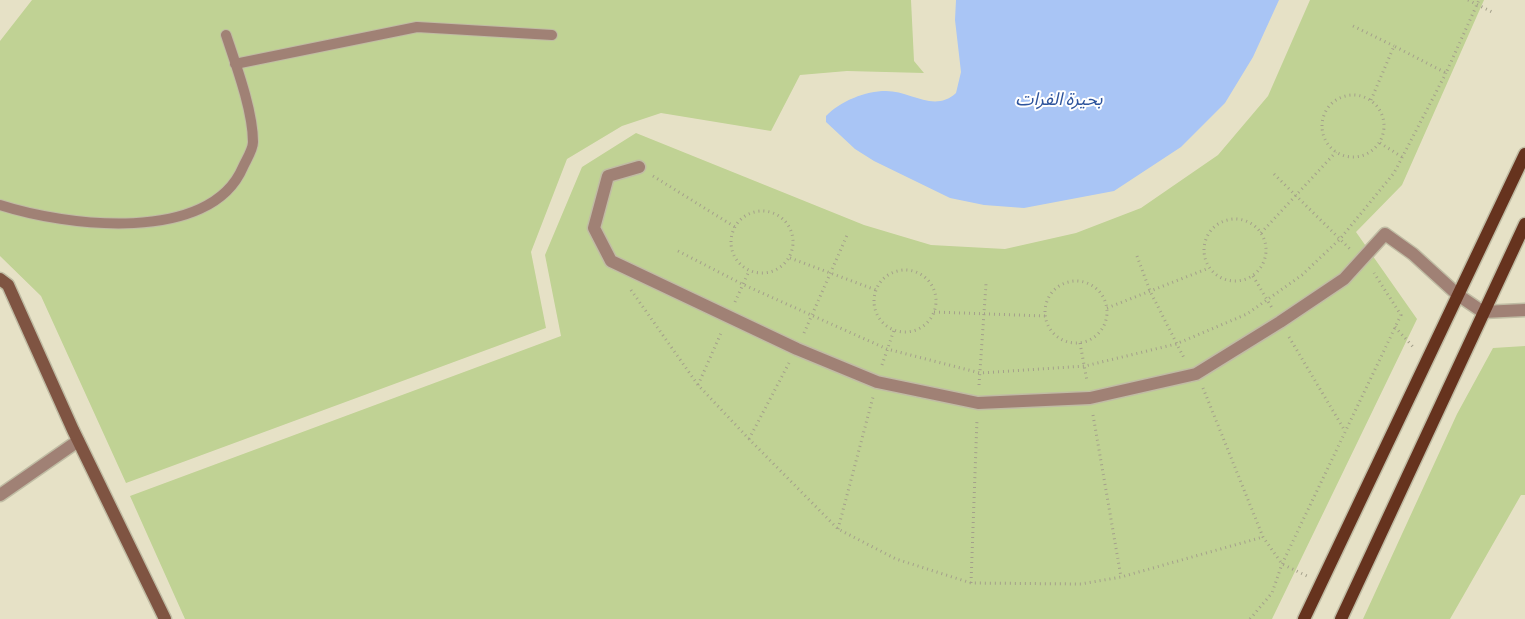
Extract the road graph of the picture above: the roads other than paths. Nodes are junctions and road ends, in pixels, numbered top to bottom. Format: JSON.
{"nodes":[{"id":1,"x":226,"y":35,"type":"dead end"},
{"id":2,"x":552,"y":35,"type":"dead end"},
{"id":3,"x":235,"y":64,"type":"junction"},
{"id":4,"x":1525,"y":154,"type":"edge"},
{"id":5,"x":639,"y":167,"type":"road end"},
{"id":6,"x":0,"y":205,"type":"edge"},
{"id":7,"x":1525,"y":224,"type":"edge"},
{"id":8,"x":0,"y":279,"type":"edge"},
{"id":9,"x":1458,"y":295,"type":"junction"},
{"id":10,"x":1525,"y":310,"type":"edge"},
{"id":11,"x":1483,"y":312,"type":"junction"},
{"id":12,"x":78,"y":441,"type":"junction"},
{"id":13,"x":0,"y":495,"type":"edge"},
{"id":14,"x":165,"y":619,"type":"edge"},
{"id":15,"x":1304,"y":619,"type":"edge"},
{"id":16,"x":1341,"y":619,"type":"edge"}],
"edges":[{"from":1,"to":3,"type":"lane"},
{"from":2,"to":3,"type":"lane"},
{"from":3,"to":6,"type":"lane"},
{"from":4,"to":9,"type":"main road"},
{"from":5,"to":9,"type":"street"},
{"from":7,"to":11,"type":"main road"},
{"from":8,"to":12,"type":"main road"},
{"from":9,"to":11,"type":"street"},
{"from":9,"to":15,"type":"main road"},
{"from":10,"to":11,"type":"street"},
{"from":11,"to":16,"type":"main road"},
{"from":12,"to":13,"type":"street"},
{"from":12,"to":14,"type":"main road"}]}
